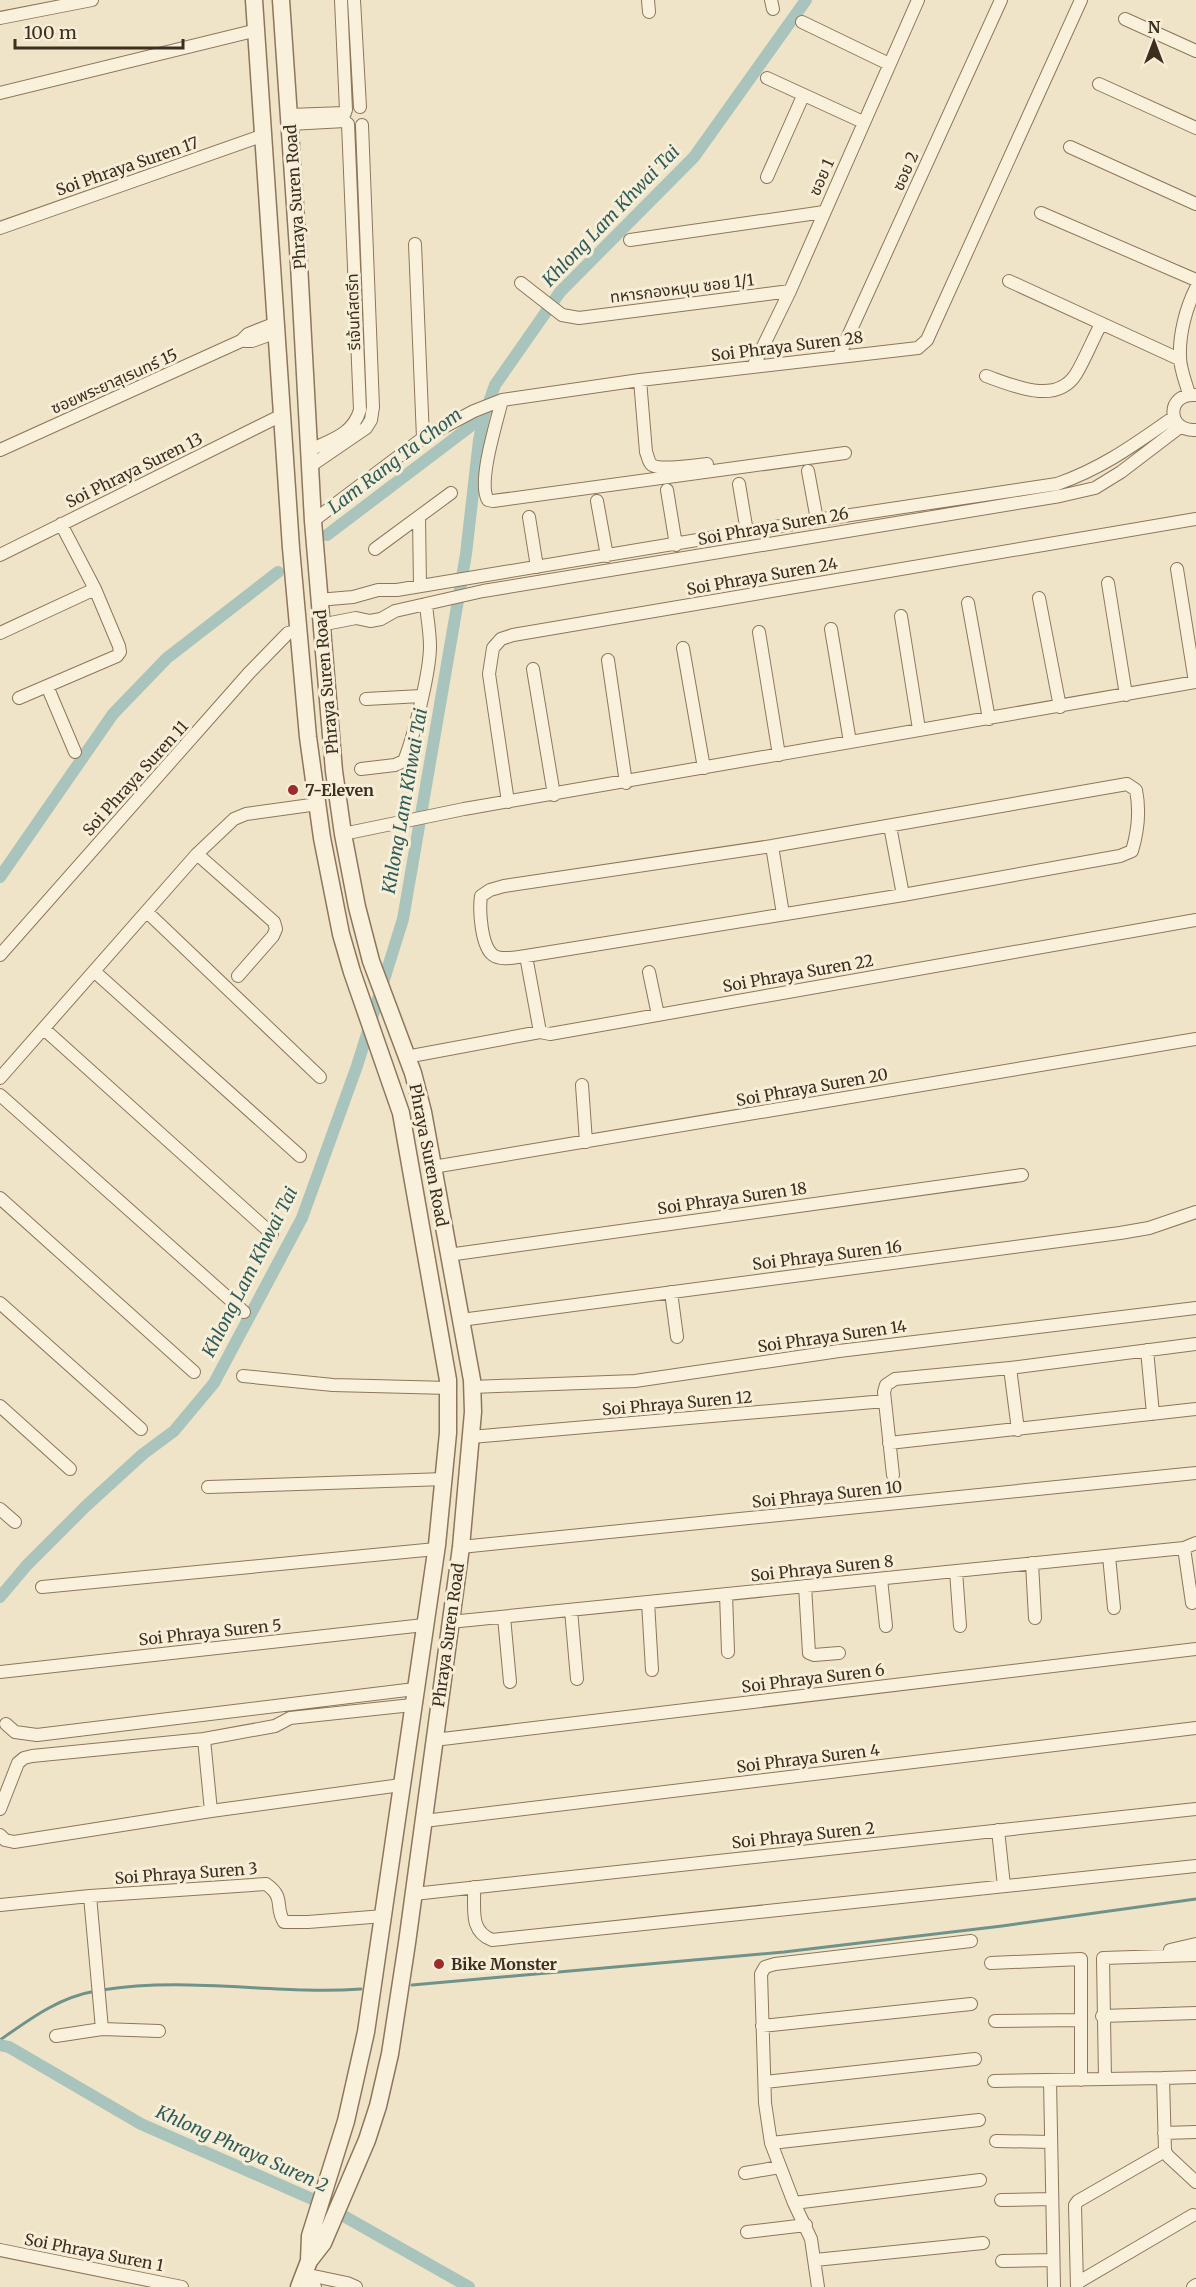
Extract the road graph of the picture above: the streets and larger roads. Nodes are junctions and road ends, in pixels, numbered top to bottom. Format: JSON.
{"nodes":[{"id":1,"x":92,"y":0,"type":"edge"},
{"id":2,"x":254,"y":0,"type":"edge"},
{"id":3,"x":281,"y":0,"type":"edge"},
{"id":4,"x":341,"y":0,"type":"edge"},
{"id":5,"x":354,"y":0,"type":"edge"},
{"id":6,"x":918,"y":0,"type":"edge"},
{"id":7,"x":1001,"y":0,"type":"edge"},
{"id":8,"x":1081,"y":0,"type":"edge"},
{"id":9,"x":56,"y":3,"type":"edge"},
{"id":10,"x":0,"y":18,"type":"edge"},
{"id":11,"x":1125,"y":20,"type":"dead end"},
{"id":12,"x":802,"y":22,"type":"dead end"},
{"id":13,"x":257,"y":30,"type":"junction"},
{"id":14,"x":1196,"y":51,"type":"edge"},
{"id":15,"x":889,"y":64,"type":"junction"},
{"id":16,"x":767,"y":78,"type":"dead end"},
{"id":17,"x":1099,"y":84,"type":"dead end"},
{"id":18,"x":0,"y":93,"type":"edge"},
{"id":19,"x":803,"y":96,"type":"junction"},
{"id":20,"x":360,"y":107,"type":"junction"},
{"id":21,"x":346,"y":117,"type":"junction"},
{"id":22,"x":290,"y":119,"type":"junction"},
{"id":23,"x":863,"y":122,"type":"junction"},
{"id":24,"x":362,"y":125,"type":"junction"},
{"id":25,"x":1196,"y":128,"type":"edge"},
{"id":26,"x":264,"y":135,"type":"junction"},
{"id":27,"x":1070,"y":147,"type":"dead end"},
{"id":28,"x":767,"y":177,"type":"dead end"},
{"id":29,"x":1196,"y":204,"type":"edge"},
{"id":30,"x":824,"y":212,"type":"junction"},
{"id":31,"x":1041,"y":213,"type":"dead end"},
{"id":32,"x":0,"y":228,"type":"edge"},
{"id":33,"x":630,"y":240,"type":"dead end"},
{"id":34,"x":415,"y":244,"type":"dead end"},
{"id":35,"x":1196,"y":280,"type":"edge"},
{"id":36,"x":1009,"y":281,"type":"dead end"},
{"id":37,"x":521,"y":282,"type":"dead end"},
{"id":38,"x":300,"y":283,"type":"junction"},
{"id":39,"x":274,"y":285,"type":"junction"},
{"id":40,"x":1196,"y":288,"type":"edge"},
{"id":41,"x":790,"y":291,"type":"junction"},
{"id":42,"x":1101,"y":324,"type":"junction"},
{"id":43,"x":276,"y":328,"type":"junction"},
{"id":44,"x":839,"y":356,"type":"junction"},
{"id":45,"x":1179,"y":359,"type":"junction"},
{"id":46,"x":753,"y":367,"type":"junction"},
{"id":47,"x":986,"y":376,"type":"dead end"},
{"id":48,"x":640,"y":380,"type":"junction"},
{"id":49,"x":1192,"y":395,"type":"edge"},
{"id":50,"x":499,"y":401,"type":"junction"},
{"id":51,"x":282,"y":415,"type":"junction"},
{"id":52,"x":1177,"y":422,"type":"junction"},
{"id":53,"x":1196,"y":430,"type":"edge"},
{"id":54,"x":423,"y":438,"type":"junction"},
{"id":55,"x":0,"y":450,"type":"edge"},
{"id":56,"x":845,"y":453,"type":"dead end"},
{"id":57,"x":308,"y":459,"type":"junction"},
{"id":58,"x":707,"y":464,"type":"dead end"},
{"id":59,"x":808,"y":471,"type":"dead end"},
{"id":60,"x":739,"y":484,"type":"dead end"},
{"id":61,"x":668,"y":490,"type":"dead end"},
{"id":62,"x":451,"y":493,"type":"dead end"},
{"id":63,"x":597,"y":501,"type":"dead end"},
{"id":64,"x":849,"y":515,"type":"junction"},
{"id":65,"x":419,"y":517,"type":"junction"},
{"id":66,"x":529,"y":517,"type":"dead end"},
{"id":67,"x":1196,"y":519,"type":"edge"},
{"id":68,"x":817,"y":520,"type":"junction"},
{"id":69,"x":312,"y":521,"type":"junction"},
{"id":70,"x":61,"y":524,"type":"junction"},
{"id":71,"x":851,"y":529,"type":"junction"},
{"id":72,"x":747,"y":532,"type":"junction"},
{"id":73,"x":676,"y":545,"type":"junction"},
{"id":74,"x":375,"y":549,"type":"dead end"},
{"id":75,"x":0,"y":555,"type":"edge"},
{"id":76,"x":607,"y":556,"type":"junction"},
{"id":77,"x":585,"y":559,"type":"junction"},
{"id":78,"x":537,"y":567,"type":"junction"},
{"id":79,"x":1177,"y":568,"type":"dead end"},
{"id":80,"x":590,"y":574,"type":"junction"},
{"id":81,"x":1108,"y":583,"type":"dead end"},
{"id":82,"x":420,"y":586,"type":"junction"},
{"id":83,"x":95,"y":589,"type":"junction"},
{"id":84,"x":353,"y":597,"type":"junction"},
{"id":85,"x":1039,"y":598,"type":"dead end"},
{"id":86,"x":318,"y":600,"type":"junction"},
{"id":87,"x":426,"y":603,"type":"junction"},
{"id":88,"x":968,"y":603,"type":"dead end"},
{"id":89,"x":901,"y":616,"type":"dead end"},
{"id":90,"x":356,"y":618,"type":"junction"},
{"id":91,"x":320,"y":625,"type":"junction"},
{"id":92,"x":831,"y":629,"type":"dead end"},
{"id":93,"x":298,"y":631,"type":"junction"},
{"id":94,"x":759,"y":632,"type":"dead end"},
{"id":95,"x":0,"y":633,"type":"edge"},
{"id":96,"x":683,"y":648,"type":"dead end"},
{"id":97,"x":608,"y":660,"type":"dead end"},
{"id":98,"x":533,"y":669,"type":"dead end"},
{"id":99,"x":1196,"y":682,"type":"edge"},
{"id":100,"x":47,"y":686,"type":"junction"},
{"id":101,"x":1126,"y":695,"type":"junction"},
{"id":102,"x":422,"y":696,"type":"junction"},
{"id":103,"x":19,"y":698,"type":"dead end"},
{"id":104,"x":366,"y":699,"type":"dead end"},
{"id":105,"x":1060,"y":707,"type":"junction"},
{"id":106,"x":989,"y":718,"type":"junction"},
{"id":107,"x":919,"y":729,"type":"junction"},
{"id":108,"x":850,"y":742,"type":"junction"},
{"id":109,"x":75,"y":752,"type":"dead end"},
{"id":110,"x":779,"y":755,"type":"junction"},
{"id":111,"x":704,"y":768,"type":"junction"},
{"id":112,"x":361,"y":769,"type":"dead end"},
{"id":113,"x":626,"y":783,"type":"junction"},
{"id":114,"x":554,"y":795,"type":"junction"},
{"id":115,"x":508,"y":802,"type":"junction"},
{"id":116,"x":318,"y":804,"type":"junction"},
{"id":117,"x":890,"y":826,"type":"junction"},
{"id":118,"x":343,"y":834,"type":"junction"},
{"id":119,"x":772,"y":846,"type":"junction"},
{"id":120,"x":197,"y":855,"type":"junction"},
{"id":121,"x":903,"y":895,"type":"junction"},
{"id":122,"x":147,"y":912,"type":"junction"},
{"id":123,"x":783,"y":914,"type":"junction"},
{"id":124,"x":1196,"y":920,"type":"edge"},
{"id":125,"x":0,"y":955,"type":"edge"},
{"id":126,"x":526,"y":956,"type":"junction"},
{"id":127,"x":95,"y":972,"type":"junction"},
{"id":128,"x":649,"y":972,"type":"dead end"},
{"id":129,"x":238,"y":976,"type":"dead end"},
{"id":130,"x":658,"y":1015,"type":"junction"},
{"id":131,"x":44,"y":1029,"type":"junction"},
{"id":132,"x":540,"y":1032,"type":"junction"},
{"id":133,"x":1196,"y":1039,"type":"edge"},
{"id":134,"x":404,"y":1053,"type":"junction"},
{"id":135,"x":320,"y":1077,"type":"dead end"},
{"id":136,"x":0,"y":1078,"type":"edge"},
{"id":137,"x":582,"y":1085,"type":"dead end"},
{"id":138,"x":0,"y":1095,"type":"edge"},
{"id":139,"x":586,"y":1142,"type":"junction"},
{"id":140,"x":300,"y":1156,"type":"dead end"},
{"id":141,"x":433,"y":1167,"type":"junction"},
{"id":142,"x":1022,"y":1175,"type":"dead end"},
{"id":143,"x":0,"y":1198,"type":"edge"},
{"id":144,"x":1196,"y":1212,"type":"edge"},
{"id":145,"x":272,"y":1234,"type":"dead end"},
{"id":146,"x":448,"y":1255,"type":"junction"},
{"id":147,"x":671,"y":1292,"type":"junction"},
{"id":148,"x":0,"y":1303,"type":"edge"},
{"id":149,"x":1196,"y":1308,"type":"edge"},
{"id":150,"x":244,"y":1312,"type":"dead end"},
{"id":151,"x":461,"y":1320,"type":"junction"},
{"id":152,"x":677,"y":1337,"type":"dead end"},
{"id":153,"x":1196,"y":1344,"type":"edge"},
{"id":154,"x":1147,"y":1350,"type":"junction"},
{"id":155,"x":1010,"y":1368,"type":"junction"},
{"id":156,"x":194,"y":1372,"type":"dead end"},
{"id":157,"x":243,"y":1376,"type":"dead end"},
{"id":158,"x":472,"y":1387,"type":"junction"},
{"id":159,"x":449,"y":1388,"type":"junction"},
{"id":160,"x":885,"y":1401,"type":"junction"},
{"id":161,"x":0,"y":1406,"type":"edge"},
{"id":162,"x":1196,"y":1409,"type":"edge"},
{"id":163,"x":1153,"y":1414,"type":"junction"},
{"id":164,"x":141,"y":1428,"type":"dead end"},
{"id":165,"x":1018,"y":1430,"type":"junction"},
{"id":166,"x":471,"y":1437,"type":"junction"},
{"id":167,"x":889,"y":1443,"type":"junction"},
{"id":168,"x":70,"y":1469,"type":"dead end"},
{"id":169,"x":1196,"y":1473,"type":"edge"},
{"id":170,"x":893,"y":1475,"type":"dead end"},
{"id":171,"x":445,"y":1479,"type":"junction"},
{"id":172,"x":208,"y":1487,"type":"dead end"},
{"id":173,"x":0,"y":1509,"type":"edge"},
{"id":174,"x":15,"y":1522,"type":"dead end"},
{"id":175,"x":1196,"y":1543,"type":"edge"},
{"id":176,"x":461,"y":1547,"type":"junction"},
{"id":177,"x":1184,"y":1548,"type":"junction"},
{"id":178,"x":436,"y":1549,"type":"junction"},
{"id":179,"x":1108,"y":1556,"type":"junction"},
{"id":180,"x":1032,"y":1563,"type":"junction"},
{"id":181,"x":956,"y":1571,"type":"junction"},
{"id":182,"x":881,"y":1579,"type":"junction"},
{"id":183,"x":805,"y":1586,"type":"junction"},
{"id":184,"x":42,"y":1587,"type":"dead end"},
{"id":185,"x":726,"y":1594,"type":"junction"},
{"id":186,"x":648,"y":1602,"type":"junction"},
{"id":187,"x":1192,"y":1603,"type":"dead end"},
{"id":188,"x":1114,"y":1608,"type":"dead end"},
{"id":189,"x":570,"y":1610,"type":"junction"},
{"id":190,"x":504,"y":1617,"type":"junction"},
{"id":191,"x":1035,"y":1618,"type":"dead end"},
{"id":192,"x":450,"y":1622,"type":"junction"},
{"id":193,"x":424,"y":1625,"type":"junction"},
{"id":194,"x":886,"y":1626,"type":"dead end"},
{"id":195,"x":960,"y":1626,"type":"dead end"},
{"id":196,"x":1196,"y":1649,"type":"edge"},
{"id":197,"x":728,"y":1652,"type":"dead end"},
{"id":198,"x":839,"y":1653,"type":"dead end"},
{"id":199,"x":652,"y":1670,"type":"dead end"},
{"id":200,"x":0,"y":1672,"type":"edge"},
{"id":201,"x":577,"y":1679,"type":"dead end"},
{"id":202,"x":510,"y":1682,"type":"dead end"},
{"id":203,"x":413,"y":1697,"type":"junction"},
{"id":204,"x":6,"y":1724,"type":"dead end"},
{"id":205,"x":1196,"y":1728,"type":"edge"},
{"id":206,"x":204,"y":1739,"type":"junction"},
{"id":207,"x":434,"y":1740,"type":"junction"},
{"id":208,"x":401,"y":1785,"type":"junction"},
{"id":209,"x":0,"y":1809,"type":"edge"},
{"id":210,"x":1196,"y":1809,"type":"edge"},
{"id":211,"x":211,"y":1811,"type":"junction"},
{"id":212,"x":424,"y":1821,"type":"junction"},
{"id":213,"x":998,"y":1830,"type":"junction"},
{"id":214,"x":0,"y":1835,"type":"edge"},
{"id":215,"x":1196,"y":1866,"type":"edge"},
{"id":216,"x":1004,"y":1886,"type":"junction"},
{"id":217,"x":474,"y":1887,"type":"junction"},
{"id":218,"x":414,"y":1894,"type":"junction"},
{"id":219,"x":90,"y":1896,"type":"junction"},
{"id":220,"x":0,"y":1905,"type":"edge"},
{"id":221,"x":384,"y":1916,"type":"junction"},
{"id":222,"x":971,"y":1941,"type":"dead end"},
{"id":223,"x":1196,"y":1944,"type":"edge"},
{"id":224,"x":1196,"y":1954,"type":"edge"},
{"id":225,"x":1142,"y":1957,"type":"junction"},
{"id":226,"x":991,"y":1962,"type":"dead end"},
{"id":227,"x":971,"y":2004,"type":"dead end"},
{"id":228,"x":1196,"y":2013,"type":"edge"},
{"id":229,"x":1102,"y":2016,"type":"junction"},
{"id":230,"x":1080,"y":2020,"type":"junction"},
{"id":231,"x":995,"y":2021,"type":"dead end"},
{"id":232,"x":762,"y":2026,"type":"junction"},
{"id":233,"x":102,"y":2029,"type":"junction"},
{"id":234,"x":159,"y":2031,"type":"dead end"},
{"id":235,"x":56,"y":2036,"type":"dead end"},
{"id":236,"x":975,"y":2059,"type":"dead end"},
{"id":237,"x":1196,"y":2077,"type":"edge"},
{"id":238,"x":1162,"y":2078,"type":"junction"},
{"id":239,"x":1105,"y":2079,"type":"junction"},
{"id":240,"x":1050,"y":2080,"type":"junction"},
{"id":241,"x":1081,"y":2080,"type":"junction"},
{"id":242,"x":994,"y":2081,"type":"dead end"},
{"id":243,"x":765,"y":2082,"type":"junction"},
{"id":244,"x":979,"y":2120,"type":"dead end"},
{"id":245,"x":1196,"y":2132,"type":"edge"},
{"id":246,"x":1164,"y":2133,"type":"junction"},
{"id":247,"x":996,"y":2141,"type":"dead end"},
{"id":248,"x":1051,"y":2142,"type":"junction"},
{"id":249,"x":771,"y":2143,"type":"junction"},
{"id":250,"x":1165,"y":2151,"type":"junction"},
{"id":251,"x":780,"y":2167,"type":"junction"},
{"id":252,"x":745,"y":2173,"type":"dead end"},
{"id":253,"x":980,"y":2180,"type":"dead end"},
{"id":254,"x":1196,"y":2182,"type":"edge"},
{"id":255,"x":1052,"y":2199,"type":"junction"},
{"id":256,"x":1001,"y":2200,"type":"dead end"},
{"id":257,"x":794,"y":2203,"type":"junction"},
{"id":258,"x":1194,"y":2215,"type":"dead end"},
{"id":259,"x":806,"y":2225,"type":"junction"},
{"id":260,"x":322,"y":2227,"type":"junction"},
{"id":261,"x":747,"y":2232,"type":"dead end"},
{"id":262,"x":983,"y":2243,"type":"dead end"},
{"id":263,"x":0,"y":2250,"type":"edge"},
{"id":264,"x":815,"y":2260,"type":"junction"},
{"id":265,"x":1053,"y":2260,"type":"junction"},
{"id":266,"x":1002,"y":2261,"type":"dead end"},
{"id":267,"x":305,"y":2279,"type":"edge"},
{"id":268,"x":1077,"y":2285,"type":"edge"},
{"id":269,"x":182,"y":2287,"type":"edge"},
{"id":270,"x":356,"y":2287,"type":"edge"},
{"id":271,"x":815,"y":2287,"type":"edge"},
{"id":272,"x":1054,"y":2287,"type":"edge"}],
"edges":[{"from":1,"to":9,"type":"street"},
{"from":2,"to":13,"type":"street","name":"Phraya Suren Road"},
{"from":3,"to":22,"type":"street","name":"Phraya Suren Road"},
{"from":4,"to":21,"type":"street","name":"รีเจ้นท์สตรีท"},
{"from":5,"to":20,"type":"street","name":"รีเจ้นท์สตรีท"},
{"from":6,"to":15,"type":"street","name":"ซอย 1"},
{"from":7,"to":44,"type":"street","name":"ซอย 2"},
{"from":8,"to":44,"type":"street","name":"Soi Phraya Suren 28"},
{"from":9,"to":10,"type":"street"},
{"from":11,"to":14,"type":"street"},
{"from":12,"to":15,"type":"street"},
{"from":13,"to":18,"type":"street"},
{"from":13,"to":26,"type":"street","name":"Phraya Suren Road"},
{"from":15,"to":23,"type":"street","name":"ซอย 1"},
{"from":16,"to":19,"type":"street"},
{"from":17,"to":25,"type":"street"},
{"from":19,"to":23,"type":"street"},
{"from":19,"to":28,"type":"street"},
{"from":20,"to":21,"type":"street"},
{"from":20,"to":24,"type":"street","name":"รีเจ้นท์สตรีท"},
{"from":21,"to":22,"type":"street"},
{"from":21,"to":24,"type":"street"},
{"from":21,"to":57,"type":"street","name":"รีเจ้นท์สตรีท"},
{"from":22,"to":38,"type":"street","name":"Phraya Suren Road"},
{"from":23,"to":30,"type":"street","name":"ซอย 1"},
{"from":24,"to":57,"type":"street","name":"รีเจ้นท์สตรีท"},
{"from":26,"to":32,"type":"street","name":"Soi Phraya Suren 17"},
{"from":26,"to":39,"type":"street","name":"Phraya Suren Road"},
{"from":27,"to":29,"type":"street"},
{"from":30,"to":33,"type":"street"},
{"from":30,"to":41,"type":"street","name":"ซอย 1"},
{"from":31,"to":35,"type":"street"},
{"from":34,"to":54,"type":"street"},
{"from":36,"to":42,"type":"street"},
{"from":37,"to":41,"type":"street","name":"ทหารกองหนุน ซอย 1/1"},
{"from":38,"to":39,"type":"street"},
{"from":38,"to":57,"type":"street","name":"Phraya Suren Road"},
{"from":39,"to":43,"type":"street","name":"Phraya Suren Road"},
{"from":40,"to":45,"type":"street"},
{"from":41,"to":46,"type":"street","name":"ซอย 1"},
{"from":42,"to":45,"type":"street"},
{"from":42,"to":47,"type":"street"},
{"from":43,"to":51,"type":"street","name":"Phraya Suren Road"},
{"from":43,"to":55,"type":"street","name":"ซอยพระยาสุเรนทร์ 15"},
{"from":44,"to":46,"type":"street","name":"Soi Phraya Suren 28"},
{"from":45,"to":49,"type":"street"},
{"from":46,"to":48,"type":"street","name":"Soi Phraya Suren 28"},
{"from":48,"to":50,"type":"street","name":"Soi Phraya Suren 28"},
{"from":48,"to":58,"type":"street"},
{"from":49,"to":52,"type":"street","name":"Soi Phraya Suren 26"},
{"from":50,"to":54,"type":"street","name":"Soi Phraya Suren 28"},
{"from":50,"to":56,"type":"street"},
{"from":51,"to":70,"type":"street","name":"Soi Phraya Suren 13"},
{"from":51,"to":93,"type":"street","name":"Phraya Suren Road"},
{"from":52,"to":53,"type":"street"},
{"from":52,"to":64,"type":"street","name":"Soi Phraya Suren 26"},
{"from":52,"to":71,"type":"street","name":"Soi Phraya Suren 26"},
{"from":54,"to":69,"type":"street","name":"Soi Phraya Suren 28"},
{"from":57,"to":69,"type":"street","name":"Phraya Suren Road"},
{"from":59,"to":68,"type":"street"},
{"from":60,"to":72,"type":"street"},
{"from":61,"to":73,"type":"street"},
{"from":62,"to":65,"type":"street"},
{"from":63,"to":76,"type":"street"},
{"from":64,"to":68,"type":"street","name":"Soi Phraya Suren 26"},
{"from":64,"to":71,"type":"street"},
{"from":65,"to":74,"type":"street"},
{"from":65,"to":82,"type":"street"},
{"from":66,"to":78,"type":"street"},
{"from":67,"to":115,"type":"street","name":"Soi Phraya Suren 24"},
{"from":68,"to":72,"type":"street","name":"Soi Phraya Suren 26"},
{"from":69,"to":86,"type":"street","name":"Phraya Suren Road"},
{"from":70,"to":75,"type":"street","name":"Soi Phraya Suren 13"},
{"from":70,"to":83,"type":"street"},
{"from":71,"to":80,"type":"street","name":"Soi Phraya Suren 26"},
{"from":72,"to":73,"type":"street","name":"Soi Phraya Suren 26"},
{"from":73,"to":76,"type":"street","name":"Soi Phraya Suren 26"},
{"from":76,"to":77,"type":"street","name":"Soi Phraya Suren 26"},
{"from":77,"to":78,"type":"street","name":"Soi Phraya Suren 26"},
{"from":77,"to":80,"type":"street"},
{"from":78,"to":82,"type":"street","name":"Soi Phraya Suren 26"},
{"from":79,"to":99,"type":"street"},
{"from":80,"to":87,"type":"street","name":"Soi Phraya Suren 26"},
{"from":81,"to":101,"type":"street"},
{"from":82,"to":84,"type":"street","name":"Soi Phraya Suren 26"},
{"from":83,"to":95,"type":"street"},
{"from":83,"to":100,"type":"street"},
{"from":84,"to":86,"type":"street","name":"Soi Phraya Suren 26"},
{"from":84,"to":90,"type":"street"},
{"from":85,"to":105,"type":"street"},
{"from":86,"to":91,"type":"street","name":"Phraya Suren Road"},
{"from":87,"to":90,"type":"street","name":"Soi Phraya Suren 26"},
{"from":87,"to":102,"type":"street"},
{"from":88,"to":106,"type":"street"},
{"from":89,"to":107,"type":"street"},
{"from":90,"to":91,"type":"street","name":"Soi Phraya Suren 26"},
{"from":91,"to":118,"type":"street","name":"Phraya Suren Road"},
{"from":92,"to":108,"type":"street"},
{"from":93,"to":116,"type":"street","name":"Phraya Suren Road"},
{"from":93,"to":125,"type":"street","name":"Soi Phraya Suren 11"},
{"from":94,"to":110,"type":"street"},
{"from":96,"to":111,"type":"street"},
{"from":97,"to":113,"type":"street"},
{"from":98,"to":114,"type":"street"},
{"from":99,"to":101,"type":"street"},
{"from":100,"to":103,"type":"street"},
{"from":100,"to":109,"type":"street"},
{"from":101,"to":105,"type":"street"},
{"from":102,"to":104,"type":"street"},
{"from":102,"to":112,"type":"street"},
{"from":105,"to":106,"type":"street"},
{"from":106,"to":107,"type":"street"},
{"from":107,"to":108,"type":"street"},
{"from":108,"to":110,"type":"street"},
{"from":110,"to":111,"type":"street"},
{"from":111,"to":113,"type":"street"},
{"from":113,"to":114,"type":"street"},
{"from":114,"to":115,"type":"street"},
{"from":115,"to":118,"type":"street"},
{"from":116,"to":120,"type":"street"},
{"from":116,"to":159,"type":"street","name":"Phraya Suren Road"},
{"from":117,"to":119,"type":"street"},
{"from":117,"to":121,"type":"street"},
{"from":117,"to":121,"type":"street"},
{"from":118,"to":134,"type":"street","name":"Phraya Suren Road"},
{"from":119,"to":123,"type":"street"},
{"from":119,"to":126,"type":"street"},
{"from":120,"to":122,"type":"street"},
{"from":120,"to":129,"type":"street"},
{"from":121,"to":123,"type":"street"},
{"from":122,"to":127,"type":"street"},
{"from":122,"to":135,"type":"street"},
{"from":123,"to":126,"type":"street"},
{"from":124,"to":130,"type":"street","name":"Soi Phraya Suren 22"},
{"from":126,"to":132,"type":"street"},
{"from":127,"to":131,"type":"street"},
{"from":127,"to":140,"type":"street"},
{"from":128,"to":130,"type":"street"},
{"from":130,"to":132,"type":"street","name":"Soi Phraya Suren 22"},
{"from":131,"to":136,"type":"street"},
{"from":131,"to":145,"type":"street"},
{"from":132,"to":134,"type":"street","name":"Soi Phraya Suren 22"},
{"from":133,"to":139,"type":"street","name":"Soi Phraya Suren 20"},
{"from":134,"to":141,"type":"street","name":"Phraya Suren Road"},
{"from":137,"to":139,"type":"street"},
{"from":138,"to":150,"type":"street"},
{"from":139,"to":141,"type":"street","name":"Soi Phraya Suren 20"},
{"from":141,"to":146,"type":"street","name":"Phraya Suren Road"},
{"from":142,"to":146,"type":"street","name":"Soi Phraya Suren 18"},
{"from":143,"to":156,"type":"street"},
{"from":144,"to":147,"type":"street","name":"Soi Phraya Suren 16"},
{"from":146,"to":151,"type":"street","name":"Phraya Suren Road"},
{"from":147,"to":151,"type":"street","name":"Soi Phraya Suren 16"},
{"from":147,"to":152,"type":"street"},
{"from":148,"to":164,"type":"street"},
{"from":149,"to":158,"type":"street","name":"Soi Phraya Suren 14"},
{"from":151,"to":158,"type":"street","name":"Phraya Suren Road"},
{"from":153,"to":154,"type":"street"},
{"from":154,"to":155,"type":"street"},
{"from":154,"to":163,"type":"street"},
{"from":155,"to":160,"type":"street"},
{"from":155,"to":165,"type":"street"},
{"from":157,"to":159,"type":"street"},
{"from":158,"to":166,"type":"street","name":"Phraya Suren Road"},
{"from":159,"to":171,"type":"street","name":"Phraya Suren Road"},
{"from":160,"to":166,"type":"street","name":"Soi Phraya Suren 12"},
{"from":160,"to":167,"type":"street"},
{"from":161,"to":168,"type":"street"},
{"from":162,"to":163,"type":"street"},
{"from":163,"to":165,"type":"street"},
{"from":165,"to":167,"type":"street"},
{"from":166,"to":176,"type":"street","name":"Phraya Suren Road"},
{"from":167,"to":170,"type":"street"},
{"from":169,"to":176,"type":"street","name":"Soi Phraya Suren 10"},
{"from":171,"to":172,"type":"street"},
{"from":171,"to":178,"type":"street","name":"Phraya Suren Road"},
{"from":173,"to":174,"type":"street"},
{"from":175,"to":177,"type":"street","name":"Soi Phraya Suren 8"},
{"from":176,"to":178,"type":"street"},
{"from":176,"to":192,"type":"street","name":"Phraya Suren Road"},
{"from":177,"to":179,"type":"street","name":"Soi Phraya Suren 8"},
{"from":177,"to":187,"type":"street"},
{"from":178,"to":184,"type":"street"},
{"from":178,"to":193,"type":"street","name":"Phraya Suren Road"},
{"from":179,"to":180,"type":"street","name":"Soi Phraya Suren 8"},
{"from":179,"to":188,"type":"street"},
{"from":180,"to":181,"type":"street","name":"Soi Phraya Suren 8"},
{"from":180,"to":191,"type":"street"},
{"from":181,"to":182,"type":"street","name":"Soi Phraya Suren 8"},
{"from":181,"to":195,"type":"street"},
{"from":182,"to":183,"type":"street","name":"Soi Phraya Suren 8"},
{"from":182,"to":194,"type":"street"},
{"from":183,"to":185,"type":"street","name":"Soi Phraya Suren 8"},
{"from":183,"to":198,"type":"street"},
{"from":185,"to":186,"type":"street","name":"Soi Phraya Suren 8"},
{"from":185,"to":197,"type":"street"},
{"from":186,"to":189,"type":"street","name":"Soi Phraya Suren 8"},
{"from":186,"to":199,"type":"street"},
{"from":189,"to":190,"type":"street","name":"Soi Phraya Suren 8"},
{"from":189,"to":201,"type":"street"},
{"from":190,"to":192,"type":"street","name":"Soi Phraya Suren 8"},
{"from":190,"to":202,"type":"street"},
{"from":192,"to":207,"type":"street","name":"Phraya Suren Road"},
{"from":193,"to":200,"type":"street","name":"Soi Phraya Suren 5"},
{"from":193,"to":203,"type":"street","name":"Phraya Suren Road"},
{"from":196,"to":207,"type":"street","name":"Soi Phraya Suren 6"},
{"from":203,"to":204,"type":"street"},
{"from":203,"to":206,"type":"street"},
{"from":203,"to":208,"type":"street","name":"Phraya Suren Road"},
{"from":205,"to":212,"type":"street","name":"Soi Phraya Suren 4"},
{"from":206,"to":209,"type":"street"},
{"from":206,"to":211,"type":"street"},
{"from":207,"to":212,"type":"street","name":"Phraya Suren Road"},
{"from":208,"to":211,"type":"street"},
{"from":208,"to":221,"type":"street","name":"Phraya Suren Road"},
{"from":210,"to":213,"type":"street","name":"Soi Phraya Suren 2"},
{"from":211,"to":214,"type":"street"},
{"from":212,"to":218,"type":"street","name":"Phraya Suren Road"},
{"from":213,"to":216,"type":"street"},
{"from":213,"to":217,"type":"street","name":"Soi Phraya Suren 2"},
{"from":215,"to":216,"type":"street"},
{"from":216,"to":217,"type":"street"},
{"from":217,"to":218,"type":"street","name":"Soi Phraya Suren 2"},
{"from":218,"to":260,"type":"street","name":"Phraya Suren Road"},
{"from":219,"to":220,"type":"street","name":"Soi Phraya Suren 3"},
{"from":219,"to":221,"type":"street","name":"Soi Phraya Suren 3"},
{"from":219,"to":233,"type":"street"},
{"from":221,"to":260,"type":"street","name":"Phraya Suren Road"},
{"from":222,"to":232,"type":"street"},
{"from":223,"to":225,"type":"street"},
{"from":224,"to":225,"type":"street"},
{"from":225,"to":229,"type":"street"},
{"from":226,"to":230,"type":"street"},
{"from":227,"to":232,"type":"street"},
{"from":228,"to":229,"type":"street"},
{"from":229,"to":239,"type":"street"},
{"from":230,"to":231,"type":"street"},
{"from":230,"to":241,"type":"street"},
{"from":232,"to":243,"type":"street"},
{"from":233,"to":234,"type":"street"},
{"from":233,"to":235,"type":"street"},
{"from":236,"to":243,"type":"street"},
{"from":237,"to":238,"type":"street"},
{"from":238,"to":239,"type":"street"},
{"from":238,"to":246,"type":"street"},
{"from":239,"to":241,"type":"street"},
{"from":240,"to":241,"type":"street"},
{"from":240,"to":242,"type":"street"},
{"from":240,"to":248,"type":"street"},
{"from":243,"to":249,"type":"street"},
{"from":244,"to":249,"type":"street"},
{"from":245,"to":246,"type":"street"},
{"from":246,"to":250,"type":"street"},
{"from":247,"to":248,"type":"street"},
{"from":248,"to":255,"type":"street"},
{"from":249,"to":251,"type":"street"},
{"from":250,"to":254,"type":"street"},
{"from":250,"to":268,"type":"street"},
{"from":251,"to":252,"type":"street"},
{"from":251,"to":257,"type":"street"},
{"from":253,"to":257,"type":"street"},
{"from":255,"to":256,"type":"street"},
{"from":255,"to":265,"type":"street"},
{"from":257,"to":259,"type":"street"},
{"from":258,"to":268,"type":"street"},
{"from":259,"to":261,"type":"street"},
{"from":259,"to":264,"type":"street"},
{"from":260,"to":267,"type":"street","name":"Phraya Suren Road"},
{"from":262,"to":264,"type":"street"},
{"from":263,"to":269,"type":"street","name":"Soi Phraya Suren 1"},
{"from":264,"to":271,"type":"street"},
{"from":265,"to":266,"type":"street"},
{"from":265,"to":272,"type":"street"},
{"from":267,"to":270,"type":"street"}]}
